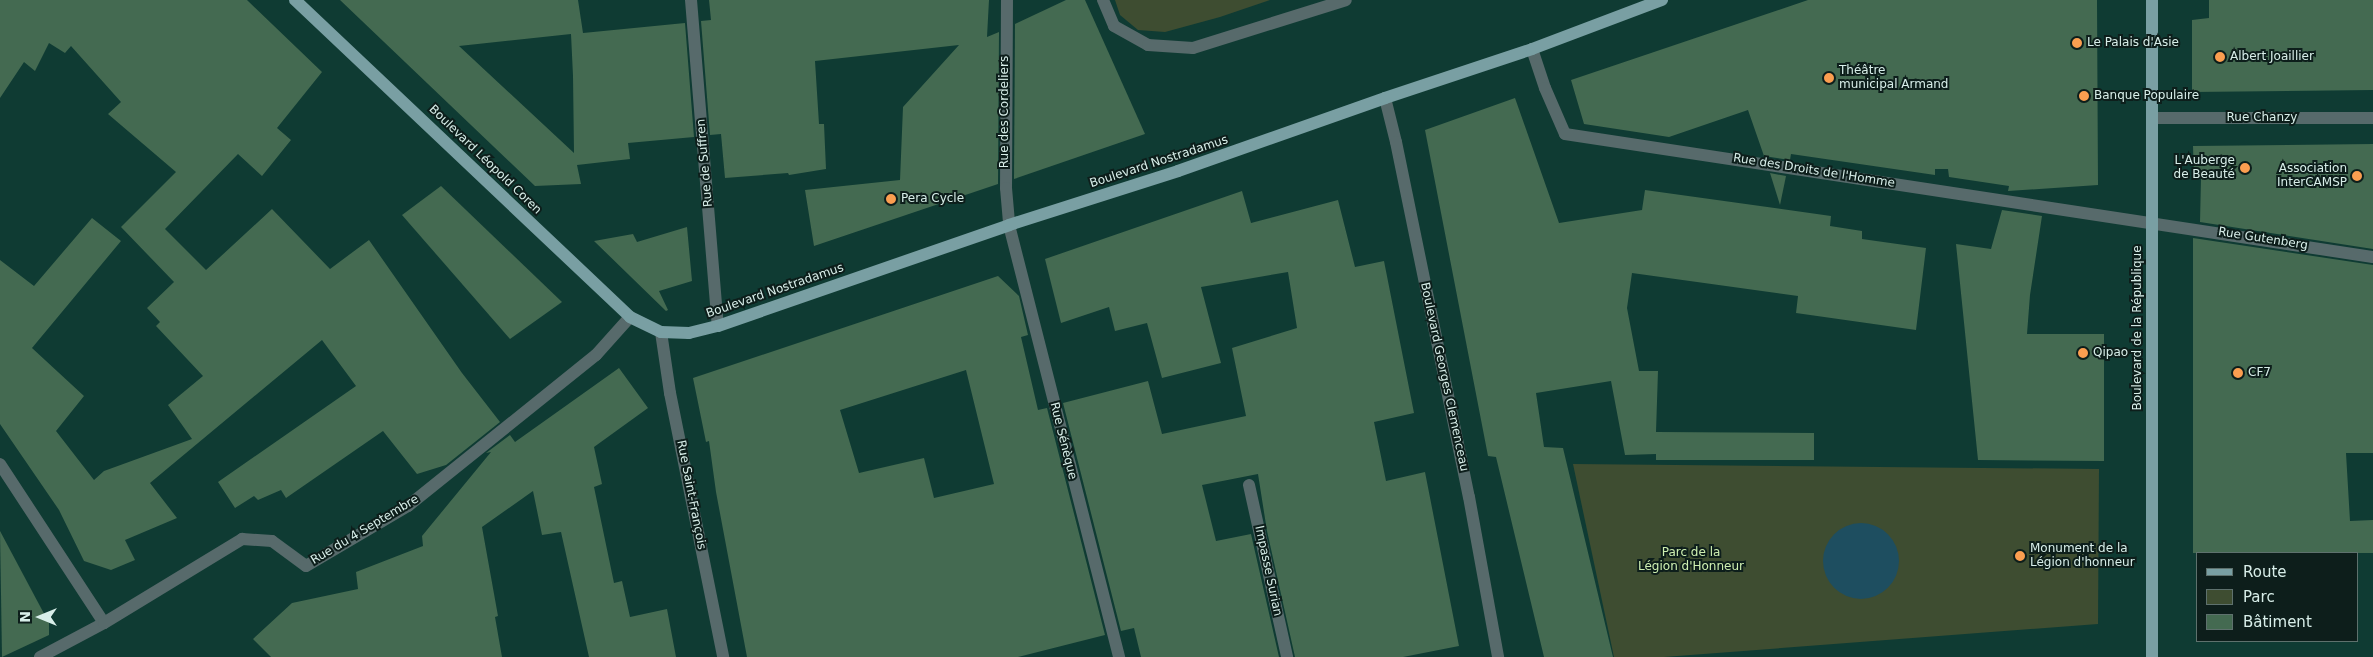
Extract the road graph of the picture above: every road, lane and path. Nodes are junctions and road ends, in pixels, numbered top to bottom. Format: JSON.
{"nodes":[{"id":1,"x":295,"y":0,"type":"edge"},
{"id":2,"x":692,"y":0,"type":"edge"},
{"id":3,"x":1007,"y":0,"type":"edge"},
{"id":4,"x":1103,"y":0,"type":"edge"},
{"id":5,"x":1346,"y":0,"type":"edge"},
{"id":6,"x":1662,"y":0,"type":"edge"},
{"id":7,"x":2152,"y":0,"type":"edge"},
{"id":8,"x":1532,"y":50,"type":"junction"},
{"id":9,"x":1385,"y":98,"type":"junction"},
{"id":10,"x":2152,"y":118,"type":"junction"},
{"id":11,"x":2373,"y":118,"type":"edge"},
{"id":12,"x":2152,"y":222,"type":"junction"},
{"id":13,"x":1009,"y":225,"type":"junction"},
{"id":14,"x":2373,"y":257,"type":"edge"},
{"id":15,"x":630,"y":317,"type":"junction"},
{"id":16,"x":718,"y":326,"type":"junction"},
{"id":17,"x":661,"y":332,"type":"junction"},
{"id":18,"x":0,"y":464,"type":"edge"},
{"id":19,"x":1249,"y":486,"type":"dead end"},
{"id":20,"x":104,"y":623,"type":"junction"},
{"id":21,"x":40,"y":657,"type":"edge"},
{"id":22,"x":723,"y":657,"type":"edge"},
{"id":23,"x":1119,"y":657,"type":"edge"},
{"id":24,"x":1286,"y":657,"type":"edge"},
{"id":25,"x":1498,"y":657,"type":"edge"},
{"id":26,"x":2152,"y":657,"type":"edge"}],
"edges":[{"from":1,"to":15,"type":"main road","name":"Boulevard Léopold Coren"},
{"from":2,"to":16,"type":"street","name":"Rue de Suffren"},
{"from":3,"to":13,"type":"street","name":"Rue des Cordeliers"},
{"from":4,"to":5,"type":"street"},
{"from":6,"to":8,"type":"main road","name":"Boulevard Nostradamus"},
{"from":7,"to":10,"type":"main road","name":"Boulevard de la République"},
{"from":8,"to":9,"type":"main road","name":"Boulevard Nostradamus"},
{"from":8,"to":12,"type":"street","name":"Rue des Droits de l'Homme"},
{"from":9,"to":13,"type":"main road","name":"Boulevard Nostradamus"},
{"from":9,"to":25,"type":"street","name":"Boulevard Georges Clemenceau"},
{"from":10,"to":11,"type":"street","name":"Rue Chanzy"},
{"from":10,"to":12,"type":"main road","name":"Boulevard de la République"},
{"from":12,"to":14,"type":"street","name":"Rue Gutenberg"},
{"from":12,"to":26,"type":"main road","name":"Boulevard de la République"},
{"from":13,"to":16,"type":"main road","name":"Boulevard Nostradamus"},
{"from":13,"to":23,"type":"street","name":"Rue Sénèque"},
{"from":15,"to":17,"type":"main road","name":"Boulevard Léopold Coren"},
{"from":15,"to":20,"type":"street","name":"Rue du 4 Septembre"},
{"from":16,"to":17,"type":"main road","name":"Boulevard Nostradamus"},
{"from":17,"to":22,"type":"street","name":"Rue Saint-François"},
{"from":18,"to":20,"type":"street"},
{"from":19,"to":24,"type":"street","name":"Impasse Surian"},
{"from":20,"to":21,"type":"street"}]}
